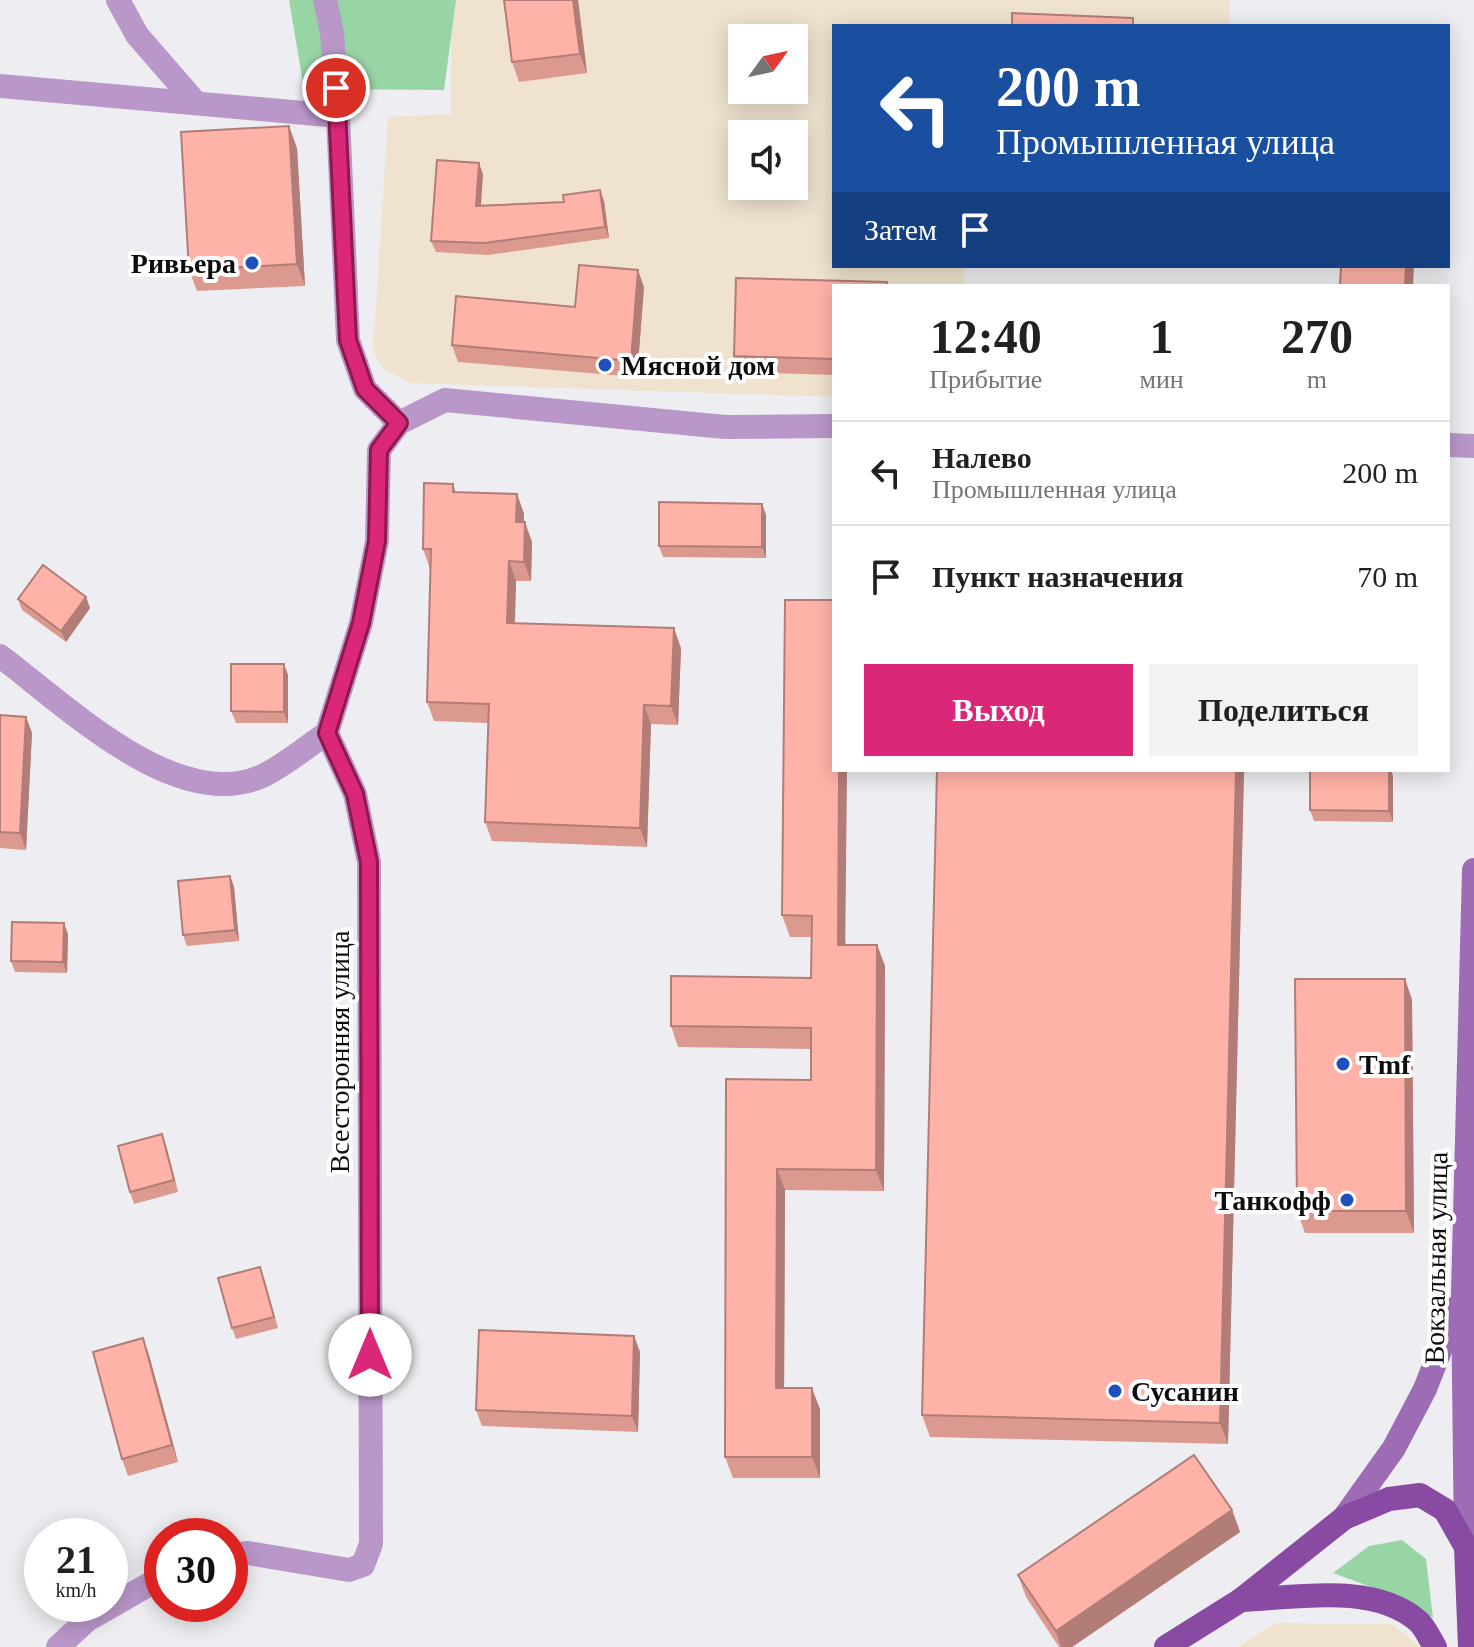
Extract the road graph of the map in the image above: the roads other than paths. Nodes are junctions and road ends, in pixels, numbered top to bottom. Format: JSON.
{"nodes":[{"id":1,"x":118,"y":0,"type":"edge"},
{"id":2,"x":325,"y":0,"type":"edge"},
{"id":3,"x":0,"y":86,"type":"edge"},
{"id":4,"x":196,"y":103,"type":"junction"},
{"id":5,"x":338,"y":116,"type":"junction"},
{"id":6,"x":399,"y":423,"type":"junction"},
{"id":7,"x":832,"y":426,"type":"edge"},
{"id":8,"x":1450,"y":445,"type":"edge"},
{"id":9,"x":1474,"y":446,"type":"edge"},
{"id":10,"x":0,"y":656,"type":"edge"},
{"id":11,"x":327,"y":733,"type":"junction"},
{"id":12,"x":1474,"y":870,"type":"edge"},
{"id":13,"x":1463,"y":1293,"type":"junction"},
{"id":14,"x":1344,"y":1518,"type":"junction"},
{"id":15,"x":1466,"y":1547,"type":"junction"},
{"id":16,"x":248,"y":1553,"type":"edge"},
{"id":17,"x":144,"y":1587,"type":"edge"},
{"id":18,"x":1241,"y":1600,"type":"junction"},
{"id":19,"x":58,"y":1647,"type":"edge"},
{"id":20,"x":1166,"y":1647,"type":"edge"},
{"id":21,"x":1435,"y":1647,"type":"edge"},
{"id":22,"x":1470,"y":1647,"type":"edge"}],
"edges":[{"from":1,"to":4,"type":"street"},
{"from":2,"to":5,"type":"street"},
{"from":3,"to":4,"type":"street"},
{"from":4,"to":5,"type":"street"},
{"from":5,"to":6,"type":"street"},
{"from":6,"to":7,"type":"street"},
{"from":6,"to":11,"type":"street"},
{"from":8,"to":9,"type":"street"},
{"from":10,"to":11,"type":"street"},
{"from":11,"to":16,"type":"street","name":"Всесторонняя улица"},
{"from":12,"to":13,"type":"main road","name":"Вокзальная улица"},
{"from":13,"to":14,"type":"main road"},
{"from":13,"to":15,"type":"main road","name":"Вокзальная улица"},
{"from":14,"to":15,"type":"main road"},
{"from":14,"to":18,"type":"main road"},
{"from":15,"to":22,"type":"main road","name":"Вокзальная улица"},
{"from":17,"to":19,"type":"street"},
{"from":18,"to":20,"type":"main road"},
{"from":18,"to":21,"type":"main road"}]}
